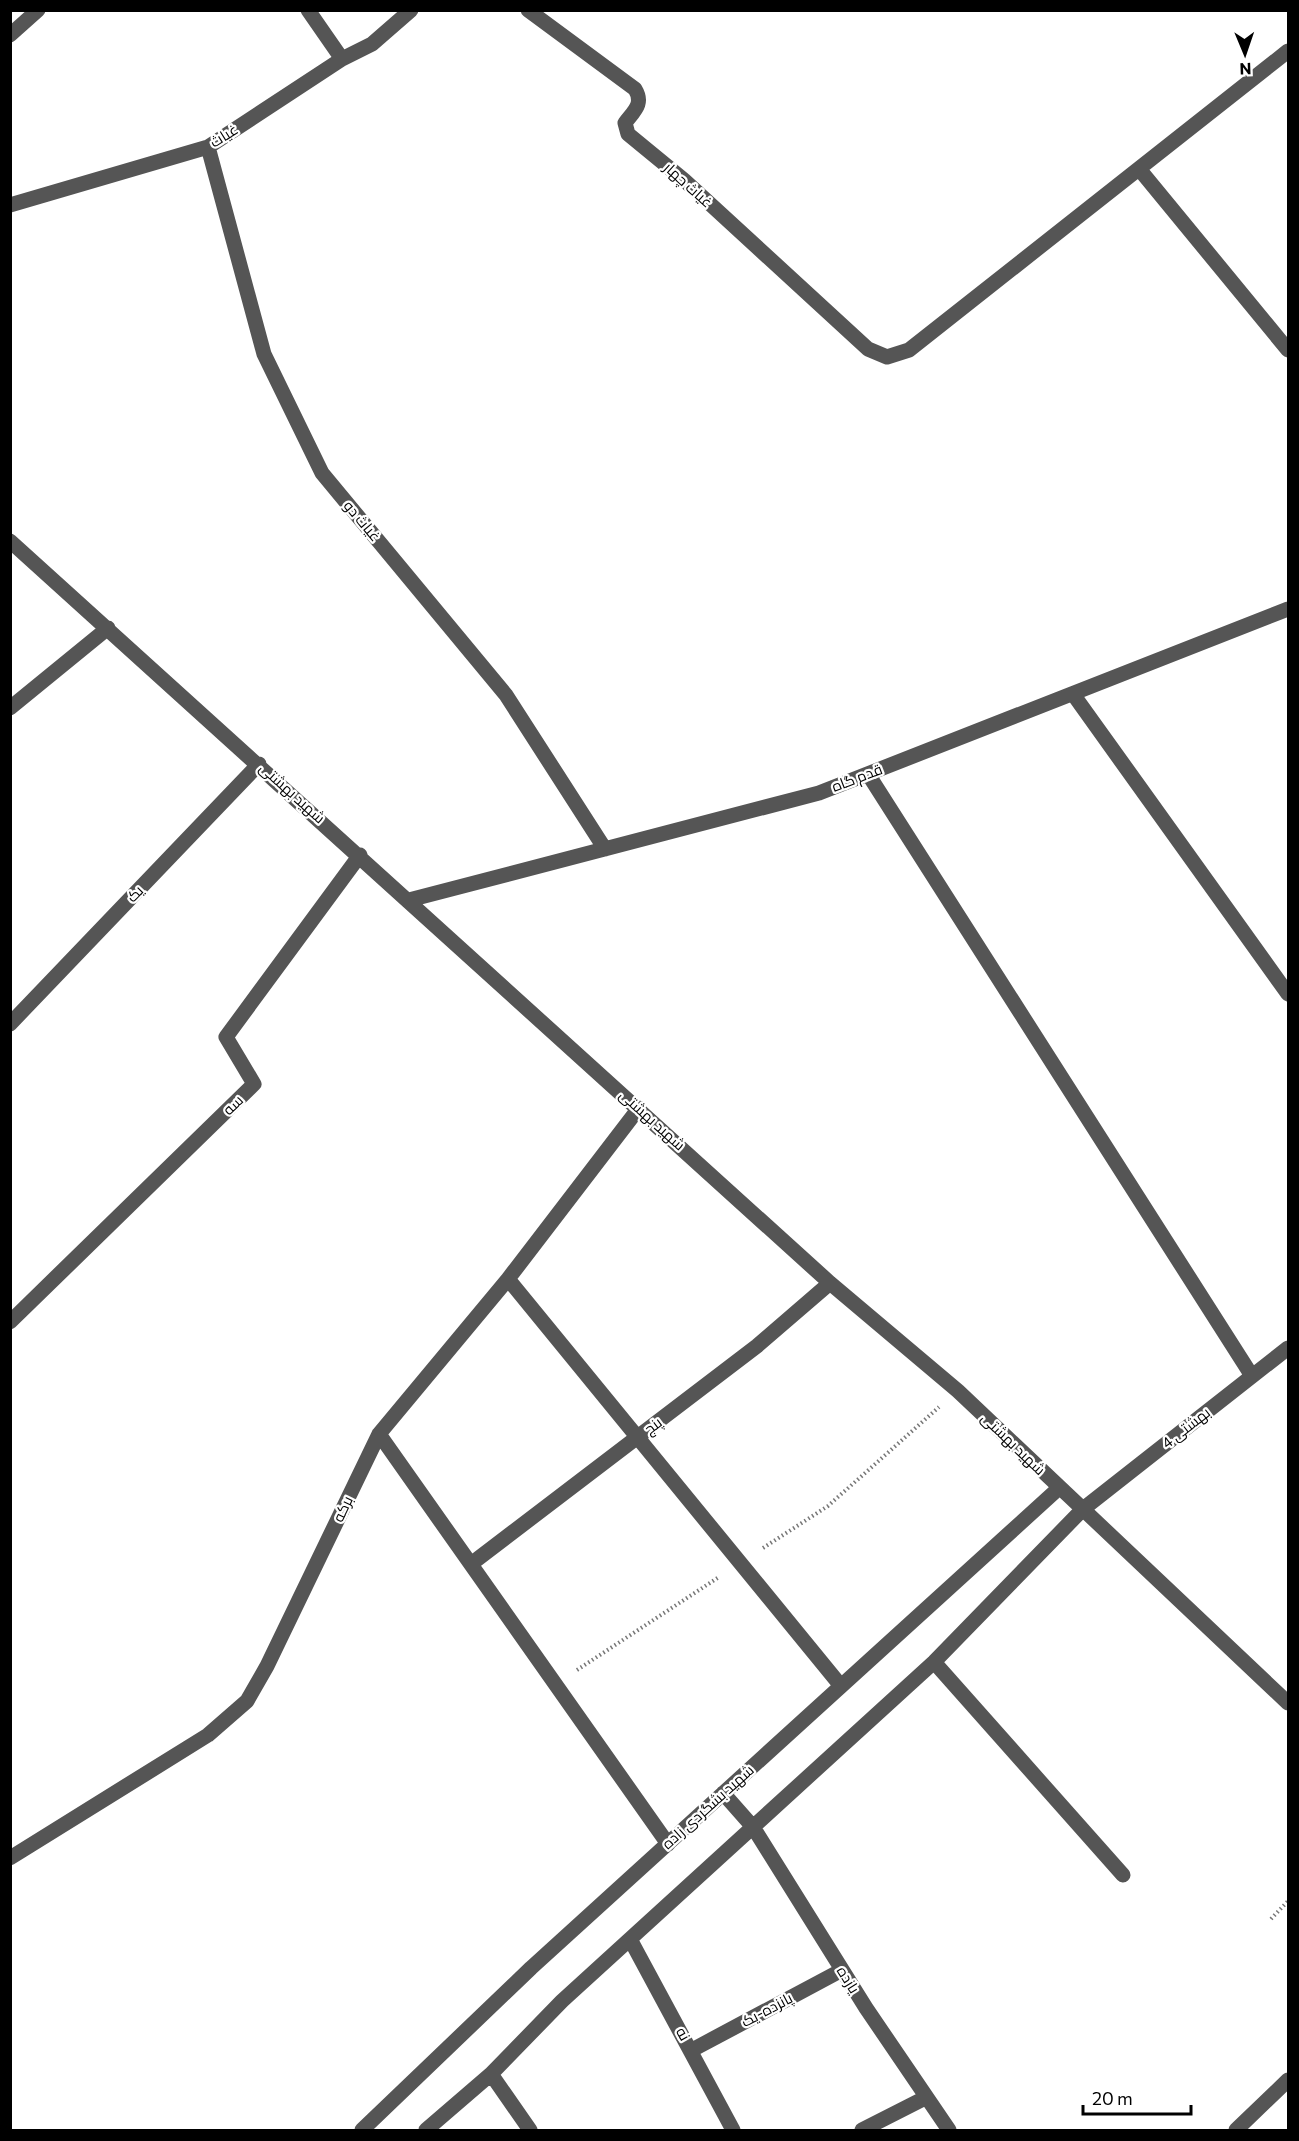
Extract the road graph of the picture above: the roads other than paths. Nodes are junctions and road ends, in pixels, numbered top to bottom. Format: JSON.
{"nodes":[{"id":1,"x":38,"y":10,"type":"edge"},
{"id":2,"x":308,"y":10,"type":"edge"},
{"id":3,"x":411,"y":10,"type":"edge"},
{"id":4,"x":528,"y":10,"type":"edge"},
{"id":5,"x":10,"y":35,"type":"edge"},
{"id":6,"x":1288,"y":51,"type":"edge"},
{"id":7,"x":342,"y":59,"type":"junction"},
{"id":8,"x":208,"y":147,"type":"junction"},
{"id":9,"x":1140,"y":170,"type":"junction"},
{"id":10,"x":10,"y":205,"type":"edge"},
{"id":11,"x":1288,"y":350,"type":"edge"},
{"id":12,"x":10,"y":541,"type":"edge"},
{"id":13,"x":1288,"y":609,"type":"edge"},
{"id":14,"x":108,"y":628,"type":"junction"},
{"id":15,"x":1073,"y":694,"type":"junction"},
{"id":16,"x":10,"y":708,"type":"edge"},
{"id":17,"x":259,"y":764,"type":"junction"},
{"id":18,"x":868,"y":774,"type":"junction"},
{"id":19,"x":605,"y":849,"type":"junction"},
{"id":20,"x":360,"y":855,"type":"junction"},
{"id":21,"x":409,"y":900,"type":"junction"},
{"id":22,"x":1288,"y":994,"type":"edge"},
{"id":23,"x":10,"y":1024,"type":"edge"},
{"id":24,"x":639,"y":1108,"type":"junction"},
{"id":25,"x":508,"y":1279,"type":"junction"},
{"id":26,"x":830,"y":1283,"type":"junction"},
{"id":27,"x":10,"y":1322,"type":"edge"},
{"id":28,"x":1288,"y":1348,"type":"edge"},
{"id":29,"x":1252,"y":1376,"type":"junction"},
{"id":30,"x":379,"y":1434,"type":"junction"},
{"id":31,"x":639,"y":1436,"type":"junction"},
{"id":32,"x":1059,"y":1488,"type":"junction"},
{"id":33,"x":1083,"y":1509,"type":"junction"},
{"id":34,"x":471,"y":1564,"type":"junction"},
{"id":35,"x":934,"y":1662,"type":"junction"},
{"id":36,"x":841,"y":1686,"type":"junction"},
{"id":37,"x":1282,"y":1688,"type":"edge"},
{"id":38,"x":1288,"y":1703,"type":"edge"},
{"id":39,"x":723,"y":1793,"type":"junction"},
{"id":40,"x":753,"y":1827,"type":"junction"},
{"id":41,"x":668,"y":1844,"type":"junction"},
{"id":42,"x":10,"y":1858,"type":"edge"},
{"id":43,"x":1123,"y":1875,"type":"dead end"},
{"id":44,"x":630,"y":1939,"type":"junction"},
{"id":45,"x":842,"y":1970,"type":"junction"},
{"id":46,"x":692,"y":2050,"type":"junction"},
{"id":47,"x":491,"y":2074,"type":"junction"},
{"id":48,"x":1288,"y":2080,"type":"edge"},
{"id":49,"x":925,"y":2098,"type":"junction"},
{"id":50,"x":362,"y":2130,"type":"edge"},
{"id":51,"x":426,"y":2130,"type":"edge"},
{"id":52,"x":530,"y":2130,"type":"edge"},
{"id":53,"x":733,"y":2130,"type":"edge"},
{"id":54,"x":862,"y":2130,"type":"edge"},
{"id":55,"x":949,"y":2130,"type":"edge"},
{"id":56,"x":1236,"y":2130,"type":"edge"}],
"edges":[{"from":1,"to":5,"type":"street"},
{"from":2,"to":7,"type":"street"},
{"from":3,"to":7,"type":"street","name":"غیاث"},
{"from":4,"to":9,"type":"street","name":"غیاث چهار"},
{"from":6,"to":9,"type":"street"},
{"from":7,"to":8,"type":"street","name":"غیاث"},
{"from":8,"to":10,"type":"street","name":"غیاث"},
{"from":8,"to":19,"type":"street","name":"غیاث دو"},
{"from":9,"to":11,"type":"street"},
{"from":12,"to":14,"type":"street","name":"شهید بهشتی"},
{"from":13,"to":15,"type":"street","name":"قدم گاه"},
{"from":14,"to":16,"type":"street"},
{"from":14,"to":17,"type":"street","name":"شهید بهشتی"},
{"from":15,"to":18,"type":"street","name":"قدم گاه"},
{"from":15,"to":22,"type":"street"},
{"from":17,"to":20,"type":"street","name":"شهید بهشتی"},
{"from":17,"to":23,"type":"street","name":"یک"},
{"from":18,"to":19,"type":"street","name":"قدم گاه"},
{"from":18,"to":29,"type":"street"},
{"from":19,"to":21,"type":"street","name":"قدم گاه"},
{"from":20,"to":21,"type":"street","name":"شهید بهشتی"},
{"from":20,"to":27,"type":"street","name":"سه"},
{"from":21,"to":24,"type":"street","name":"شهید بهشتی"},
{"from":24,"to":25,"type":"street","name":"برکه"},
{"from":24,"to":26,"type":"street","name":"شهید بهشتی"},
{"from":25,"to":30,"type":"street","name":"برکه"},
{"from":25,"to":31,"type":"street"},
{"from":26,"to":31,"type":"street","name":"پنج"},
{"from":26,"to":32,"type":"street","name":"شهید بهشتی"},
{"from":28,"to":29,"type":"street","name":"بهشتی 4"},
{"from":29,"to":33,"type":"street","name":"بهشتی 4"},
{"from":30,"to":34,"type":"street"},
{"from":30,"to":42,"type":"street","name":"برکه"},
{"from":31,"to":34,"type":"street","name":"پنج"},
{"from":31,"to":36,"type":"street"},
{"from":32,"to":33,"type":"street","name":"شهید بهشتی"},
{"from":32,"to":36,"type":"street","name":"شهید بشگردی زاده"},
{"from":33,"to":35,"type":"street"},
{"from":33,"to":37,"type":"street","name":"شهید بهشتی"},
{"from":34,"to":41,"type":"street"},
{"from":35,"to":40,"type":"street"},
{"from":35,"to":43,"type":"street"},
{"from":36,"to":39,"type":"street","name":"شهید بشگردی زاده"},
{"from":37,"to":38,"type":"street","name":"شهید بهشتی"},
{"from":39,"to":40,"type":"street","name":"یازده"},
{"from":39,"to":41,"type":"street","name":"شهید بشگردی زاده"},
{"from":40,"to":44,"type":"street"},
{"from":40,"to":45,"type":"street","name":"یازده"},
{"from":41,"to":50,"type":"street","name":"شهید بشگردی زاده"},
{"from":44,"to":46,"type":"street","name":"نه"},
{"from":44,"to":47,"type":"street"},
{"from":45,"to":46,"type":"street","name":"پانزده-یک"},
{"from":45,"to":49,"type":"street","name":"یازده"},
{"from":46,"to":53,"type":"street","name":"نه"},
{"from":47,"to":51,"type":"street"},
{"from":47,"to":52,"type":"street"},
{"from":48,"to":56,"type":"street"},
{"from":49,"to":54,"type":"street"},
{"from":49,"to":55,"type":"street","name":"یازده"}]}
